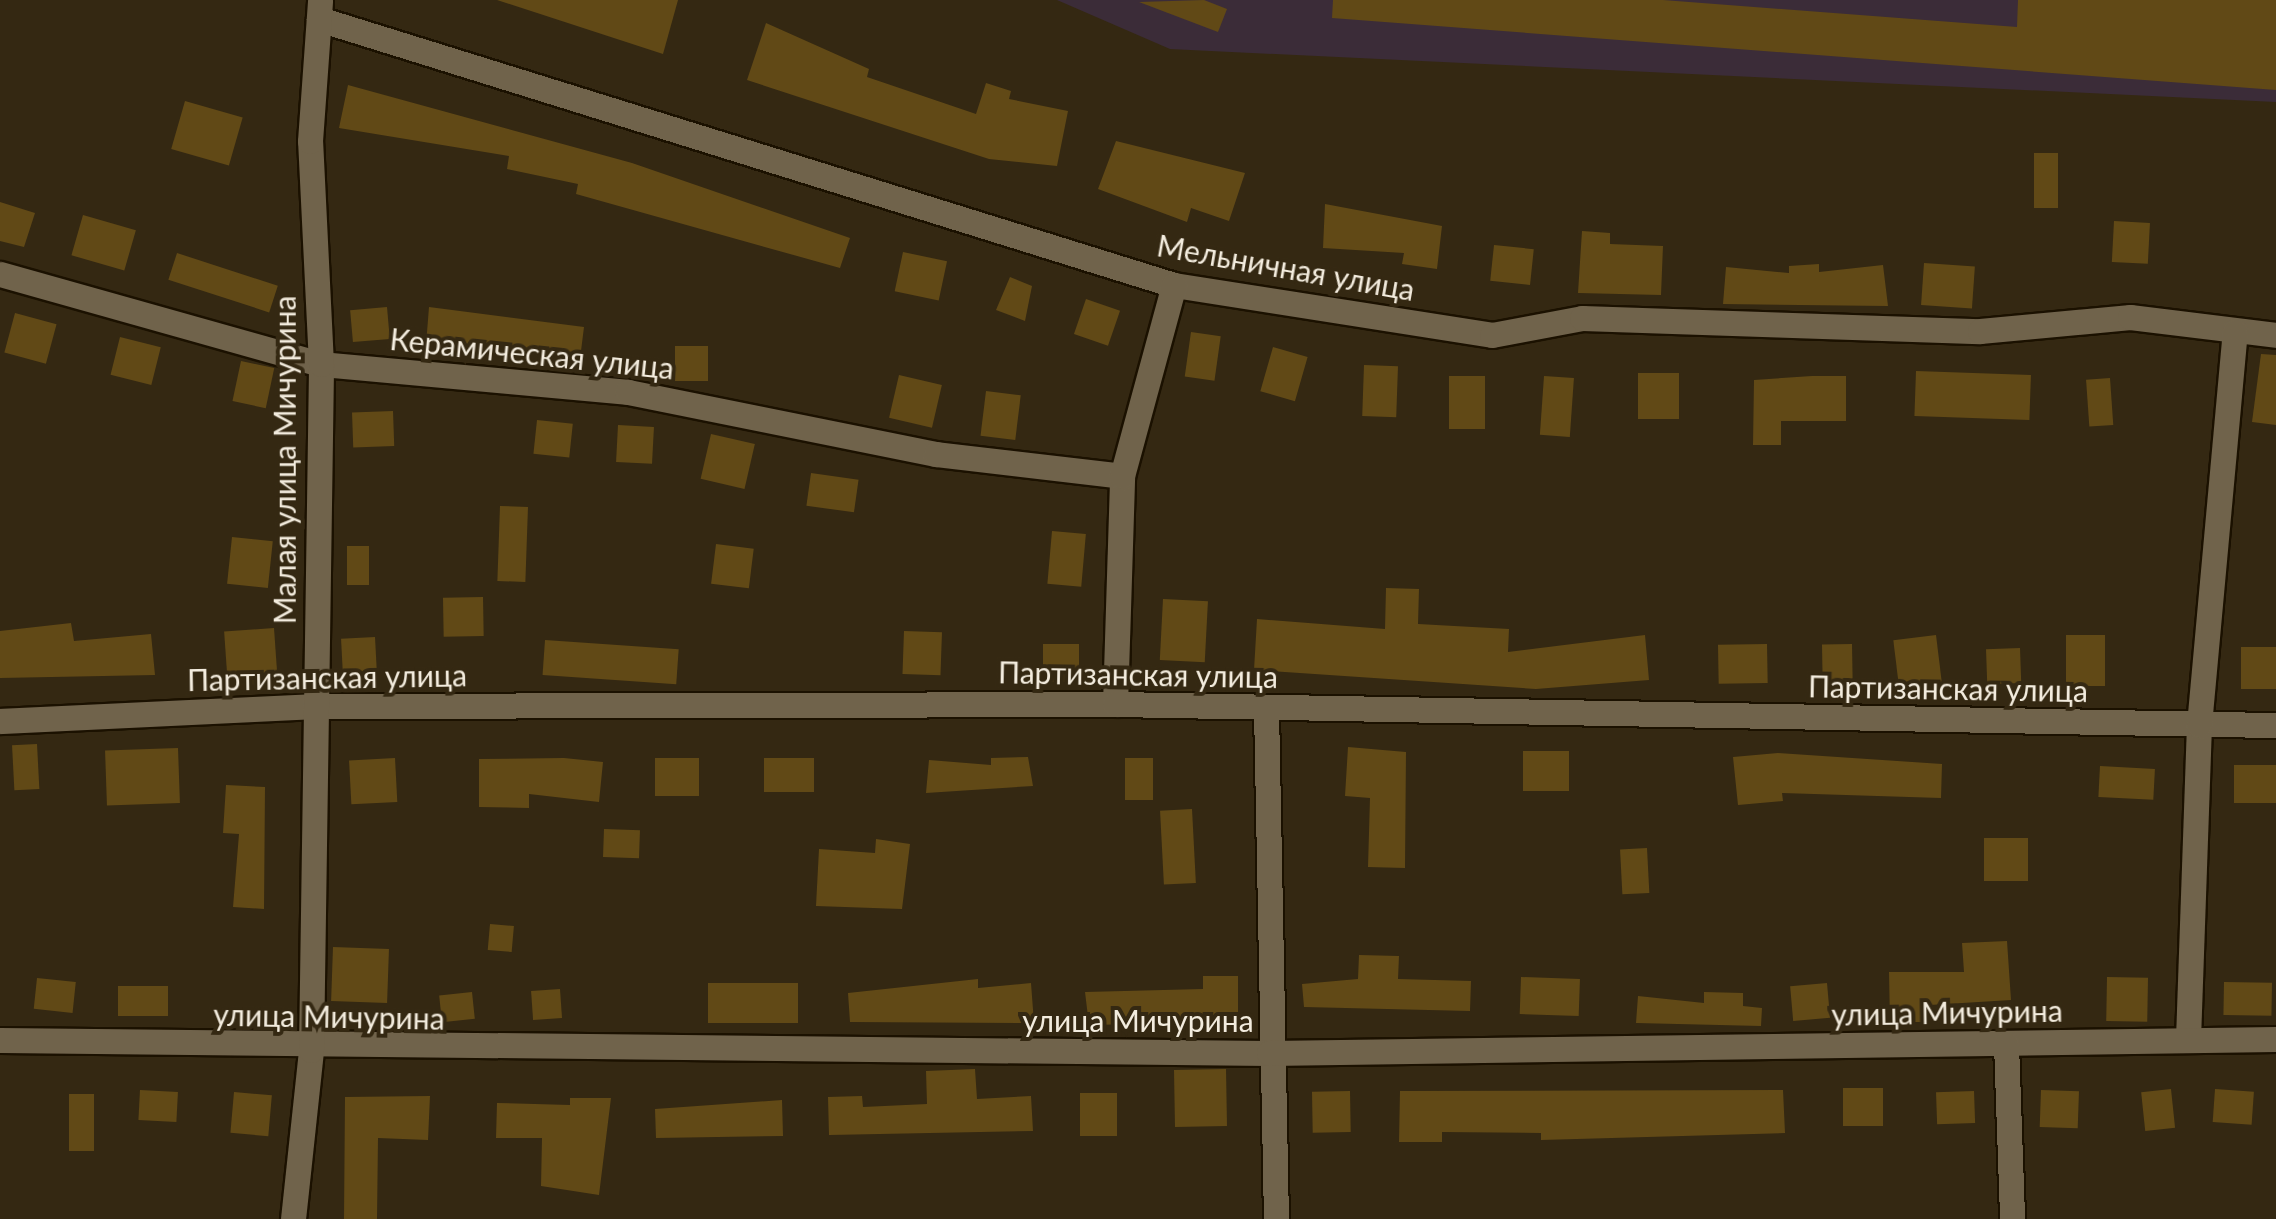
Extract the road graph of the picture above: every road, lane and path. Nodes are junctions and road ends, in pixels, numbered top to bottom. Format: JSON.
{"nodes":[{"id":1,"x":319,"y":10,"type":"edge"},
{"id":2,"x":0,"y":274,"type":"edge"},
{"id":3,"x":1174,"y":285,"type":"junction"},
{"id":4,"x":2235,"y":332,"type":"junction"},
{"id":5,"x":2276,"y":335,"type":"edge"},
{"id":6,"x":321,"y":364,"type":"junction"},
{"id":7,"x":1122,"y":476,"type":"junction"},
{"id":8,"x":1115,"y":704,"type":"junction"},
{"id":9,"x":316,"y":706,"type":"junction"},
{"id":10,"x":1266,"y":708,"type":"junction"},
{"id":11,"x":0,"y":722,"type":"edge"},
{"id":12,"x":2199,"y":725,"type":"junction"},
{"id":13,"x":2276,"y":725,"type":"edge"},
{"id":14,"x":2188,"y":1039,"type":"junction"},
{"id":15,"x":2276,"y":1039,"type":"edge"},
{"id":16,"x":0,"y":1040,"type":"edge"},
{"id":17,"x":2006,"y":1044,"type":"junction"},
{"id":18,"x":311,"y":1050,"type":"junction"},
{"id":19,"x":1268,"y":1053,"type":"junction"},
{"id":20,"x":293,"y":1219,"type":"edge"},
{"id":21,"x":1276,"y":1219,"type":"edge"},
{"id":22,"x":2012,"y":1219,"type":"edge"}],
"edges":[{"from":1,"to":3,"type":"street","name":"Мельничная улица"},
{"from":1,"to":6,"type":"street","name":"Малая улица Мичурина"},
{"from":2,"to":6,"type":"street","name":"Керамическая улица"},
{"from":3,"to":4,"type":"street","name":"Мельничная улица"},
{"from":3,"to":7,"type":"street"},
{"from":4,"to":5,"type":"street","name":"Мельничная улица"},
{"from":4,"to":12,"type":"street"},
{"from":6,"to":7,"type":"street","name":"Керамическая улица"},
{"from":6,"to":9,"type":"street","name":"Малая улица Мичурина"},
{"from":7,"to":8,"type":"street"},
{"from":8,"to":9,"type":"street","name":"Партизанская улица"},
{"from":8,"to":10,"type":"street","name":"Партизанская улица"},
{"from":9,"to":11,"type":"street","name":"Партизанская улица"},
{"from":9,"to":18,"type":"street","name":"Малая улица Мичурина"},
{"from":10,"to":12,"type":"street","name":"Партизанская улица"},
{"from":10,"to":19,"type":"street"},
{"from":12,"to":13,"type":"street","name":"Партизанская улица"},
{"from":12,"to":14,"type":"street"},
{"from":14,"to":15,"type":"street","name":"улица Мичурина"},
{"from":14,"to":17,"type":"street","name":"улица Мичурина"},
{"from":16,"to":18,"type":"street","name":"улица Мичурина"},
{"from":17,"to":19,"type":"street","name":"улица Мичурина"},
{"from":17,"to":22,"type":"street"},
{"from":18,"to":19,"type":"street","name":"улица Мичурина"},
{"from":18,"to":20,"type":"street","name":"Малая улица Мичурина"},
{"from":19,"to":21,"type":"street"}]}
